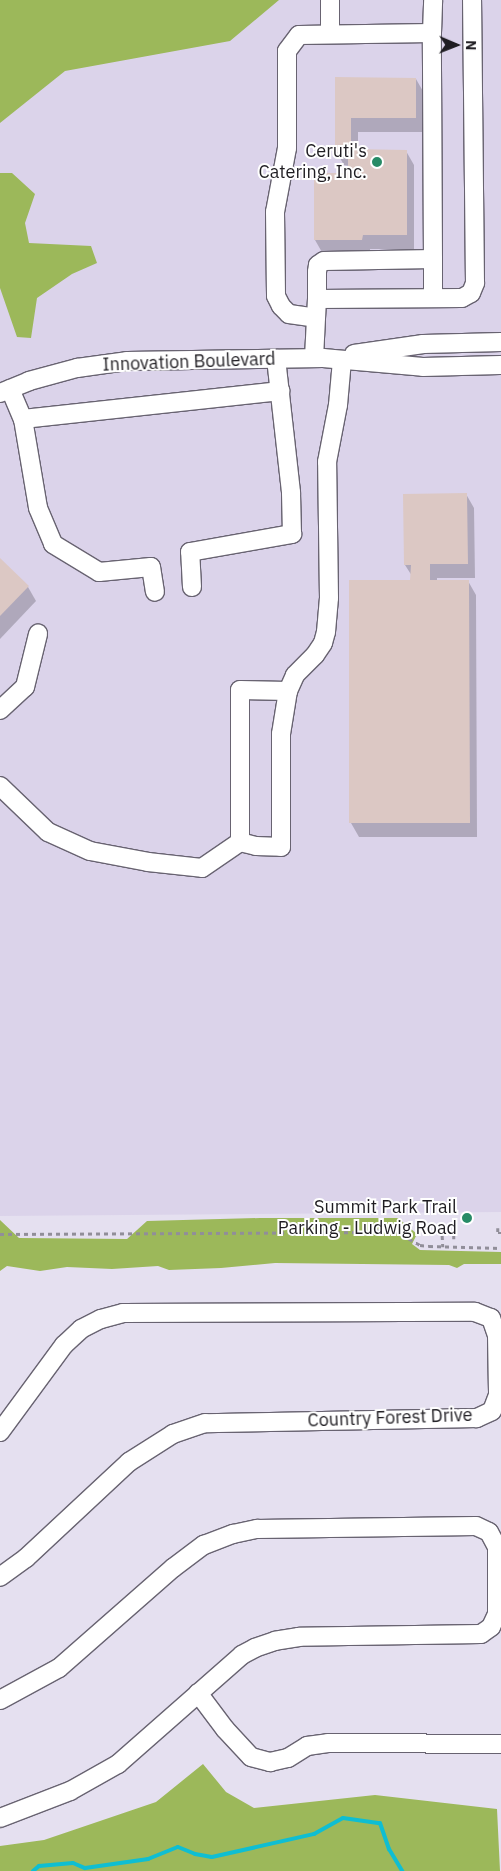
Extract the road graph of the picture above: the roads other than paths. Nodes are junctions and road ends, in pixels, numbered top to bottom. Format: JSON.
{"nodes":[{"id":1,"x":330,"y":0,"type":"edge"},
{"id":2,"x":433,"y":0,"type":"edge"},
{"id":3,"x":472,"y":0,"type":"edge"},
{"id":4,"x":330,"y":33,"type":"junction"},
{"id":5,"x":432,"y":33,"type":"junction"},
{"id":6,"x":433,"y":259,"type":"junction"},
{"id":7,"x":433,"y":298,"type":"junction"},
{"id":8,"x":317,"y":299,"type":"junction"},
{"id":9,"x":316,"y":318,"type":"junction"},
{"id":10,"x":501,"y":342,"type":"edge"},
{"id":11,"x":319,"y":358,"type":"junction"},
{"id":12,"x":276,"y":359,"type":"junction"},
{"id":13,"x":342,"y":360,"type":"junction"},
{"id":14,"x":501,"y":365,"type":"edge"},
{"id":15,"x":5,"y":391,"type":"edge"},
{"id":16,"x":280,"y":391,"type":"junction"},
{"id":17,"x":24,"y":419,"type":"junction"},
{"id":18,"x":192,"y":587,"type":"dead end"},
{"id":19,"x":155,"y":592,"type":"dead end"},
{"id":20,"x":38,"y":634,"type":"dead end"},
{"id":21,"x":288,"y":690,"type":"junction"},
{"id":22,"x":0,"y":710,"type":"edge"},
{"id":23,"x":0,"y":786,"type":"edge"},
{"id":24,"x":240,"y":842,"type":"junction"},
{"id":25,"x":0,"y":1432,"type":"edge"},
{"id":26,"x":0,"y":1577,"type":"edge"},
{"id":27,"x":198,"y":1693,"type":"junction"},
{"id":28,"x":0,"y":1700,"type":"edge"},
{"id":29,"x":501,"y":1744,"type":"edge"},
{"id":30,"x":0,"y":1818,"type":"edge"}],
"edges":[{"from":1,"to":4,"type":"street"},
{"from":2,"to":5,"type":"street"},
{"from":3,"to":7,"type":"street"},
{"from":4,"to":5,"type":"street"},
{"from":4,"to":9,"type":"street"},
{"from":5,"to":6,"type":"street"},
{"from":6,"to":7,"type":"street"},
{"from":6,"to":8,"type":"street"},
{"from":7,"to":8,"type":"street"},
{"from":8,"to":9,"type":"street"},
{"from":9,"to":11,"type":"street"},
{"from":10,"to":11,"type":"street","name":"Innovation Boulevard"},
{"from":11,"to":12,"type":"street","name":"Innovation Boulevard"},
{"from":11,"to":13,"type":"street","name":"Innovation Boulevard"},
{"from":12,"to":15,"type":"street","name":"Innovation Boulevard"},
{"from":12,"to":16,"type":"street"},
{"from":13,"to":14,"type":"street","name":"Innovation Boulevard"},
{"from":13,"to":21,"type":"street"},
{"from":15,"to":17,"type":"street"},
{"from":16,"to":17,"type":"street"},
{"from":16,"to":18,"type":"street"},
{"from":17,"to":19,"type":"street"},
{"from":20,"to":22,"type":"street"},
{"from":21,"to":24,"type":"street"},
{"from":21,"to":24,"type":"street"},
{"from":23,"to":24,"type":"street"},
{"from":25,"to":26,"type":"street","name":"Country Forest Drive"},
{"from":27,"to":28,"type":"street"},
{"from":27,"to":29,"type":"street"},
{"from":27,"to":30,"type":"street"}]}
